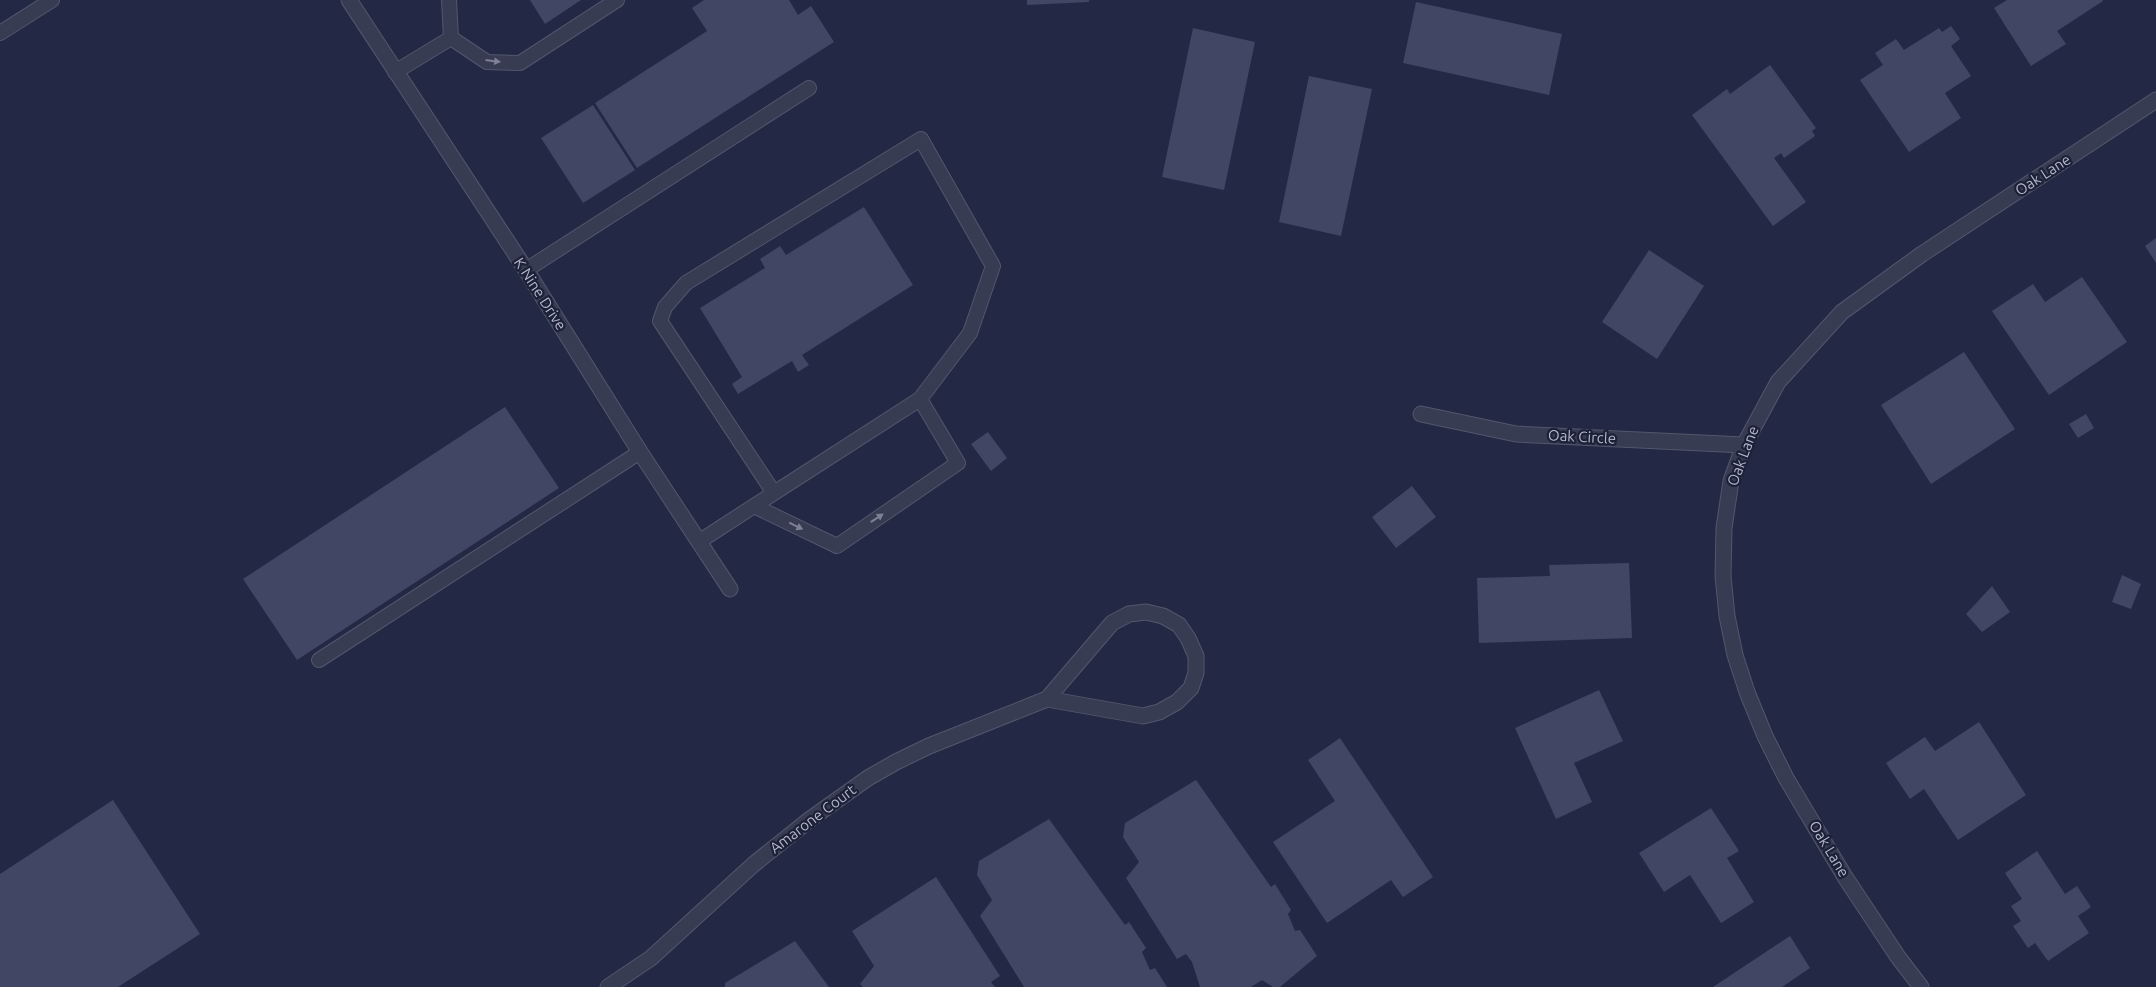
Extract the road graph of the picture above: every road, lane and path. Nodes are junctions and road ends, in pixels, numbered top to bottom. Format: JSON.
{"nodes":[{"id":1,"x":52,"y":0,"type":"edge"},
{"id":2,"x":349,"y":0,"type":"edge"},
{"id":3,"x":449,"y":0,"type":"edge"},
{"id":4,"x":617,"y":0,"type":"edge"},
{"id":5,"x":0,"y":34,"type":"edge"},
{"id":6,"x":451,"y":38,"type":"junction"},
{"id":7,"x":395,"y":72,"type":"junction"},
{"id":8,"x":809,"y":88,"type":"dead end"},
{"id":9,"x":2156,"y":100,"type":"edge"},
{"id":10,"x":526,"y":270,"type":"junction"},
{"id":11,"x":920,"y":400,"type":"junction"},
{"id":12,"x":1421,"y":414,"type":"dead end"},
{"id":13,"x":1744,"y":445,"type":"junction"},
{"id":14,"x":640,"y":452,"type":"junction"},
{"id":15,"x":774,"y":493,"type":"junction"},
{"id":16,"x":754,"y":506,"type":"junction"},
{"id":17,"x":700,"y":541,"type":"junction"},
{"id":18,"x":730,"y":589,"type":"dead end"},
{"id":19,"x":319,"y":660,"type":"dead end"},
{"id":20,"x":1047,"y":699,"type":"junction"},
{"id":21,"x":608,"y":987,"type":"edge"},
{"id":22,"x":1921,"y":987,"type":"edge"}],
"edges":[{"from":1,"to":5,"type":"lane"},
{"from":2,"to":7,"type":"street","name":"K Nine Drive"},
{"from":3,"to":6,"type":"lane"},
{"from":6,"to":4,"type":"lane","one_way":true},
{"from":6,"to":7,"type":"lane"},
{"from":7,"to":10,"type":"street","name":"K Nine Drive"},
{"from":8,"to":10,"type":"lane"},
{"from":9,"to":13,"type":"street","name":"Oak Lane"},
{"from":10,"to":14,"type":"street","name":"K Nine Drive"},
{"from":11,"to":15,"type":"lane"},
{"from":11,"to":15,"type":"lane"},
{"from":16,"to":11,"type":"lane","one_way":true},
{"from":12,"to":13,"type":"street","name":"Oak Circle"},
{"from":13,"to":22,"type":"street","name":"Oak Lane"},
{"from":14,"to":17,"type":"street","name":"K Nine Drive"},
{"from":14,"to":19,"type":"lane"},
{"from":15,"to":16,"type":"lane"},
{"from":16,"to":17,"type":"lane"},
{"from":17,"to":18,"type":"street","name":"K Nine Drive"},
{"from":20,"to":20,"type":"street","name":"Amarone Court"},
{"from":20,"to":21,"type":"street","name":"Amarone Court"}]}
